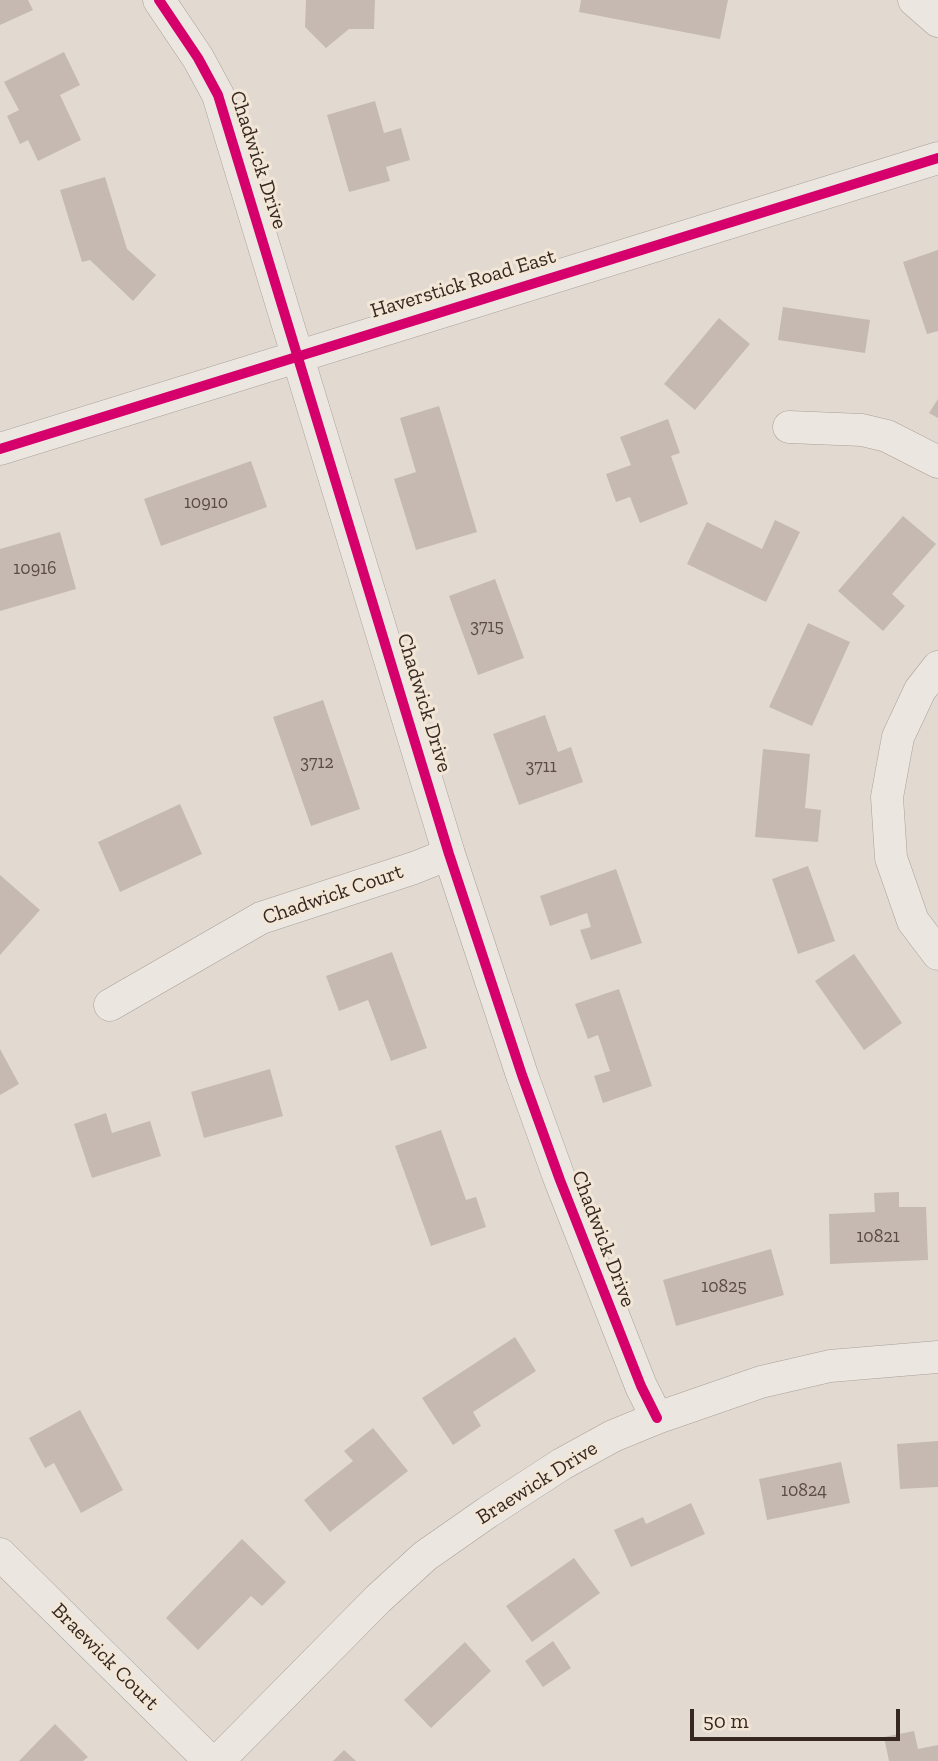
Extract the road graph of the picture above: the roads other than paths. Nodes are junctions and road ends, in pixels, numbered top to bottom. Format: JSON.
{"nodes":[{"id":1,"x":159,"y":0,"type":"edge"},
{"id":2,"x":914,"y":0,"type":"edge"},
{"id":3,"x":938,"y":21,"type":"edge"},
{"id":4,"x":938,"y":158,"type":"edge"},
{"id":5,"x":298,"y":356,"type":"junction"},
{"id":6,"x":789,"y":427,"type":"dead end"},
{"id":7,"x":0,"y":449,"type":"edge"},
{"id":8,"x":938,"y":462,"type":"edge"},
{"id":9,"x":938,"y":667,"type":"edge"},
{"id":10,"x":449,"y":854,"type":"junction"},
{"id":11,"x":938,"y":954,"type":"edge"},
{"id":12,"x":110,"y":1005,"type":"dead end"},
{"id":13,"x":938,"y":1357,"type":"edge"},
{"id":14,"x":657,"y":1418,"type":"junction"},
{"id":15,"x":0,"y":1554,"type":"edge"},
{"id":16,"x":210,"y":1761,"type":"edge"},
{"id":17,"x":218,"y":1761,"type":"edge"}],
"edges":[{"from":1,"to":5,"type":"street","name":"Chadwick Drive"},
{"from":2,"to":3,"type":"street"},
{"from":4,"to":5,"type":"street","name":"Haverstick Road East"},
{"from":5,"to":7,"type":"street","name":"Haverstick Road East"},
{"from":5,"to":10,"type":"street","name":"Chadwick Drive"},
{"from":6,"to":8,"type":"street"},
{"from":9,"to":11,"type":"street"},
{"from":10,"to":12,"type":"street","name":"Chadwick Court"},
{"from":10,"to":14,"type":"street","name":"Chadwick Drive"},
{"from":13,"to":14,"type":"street","name":"Braewick Drive"},
{"from":14,"to":17,"type":"street","name":"Braewick Drive"},
{"from":15,"to":16,"type":"street","name":"Braewick Court"}]}
